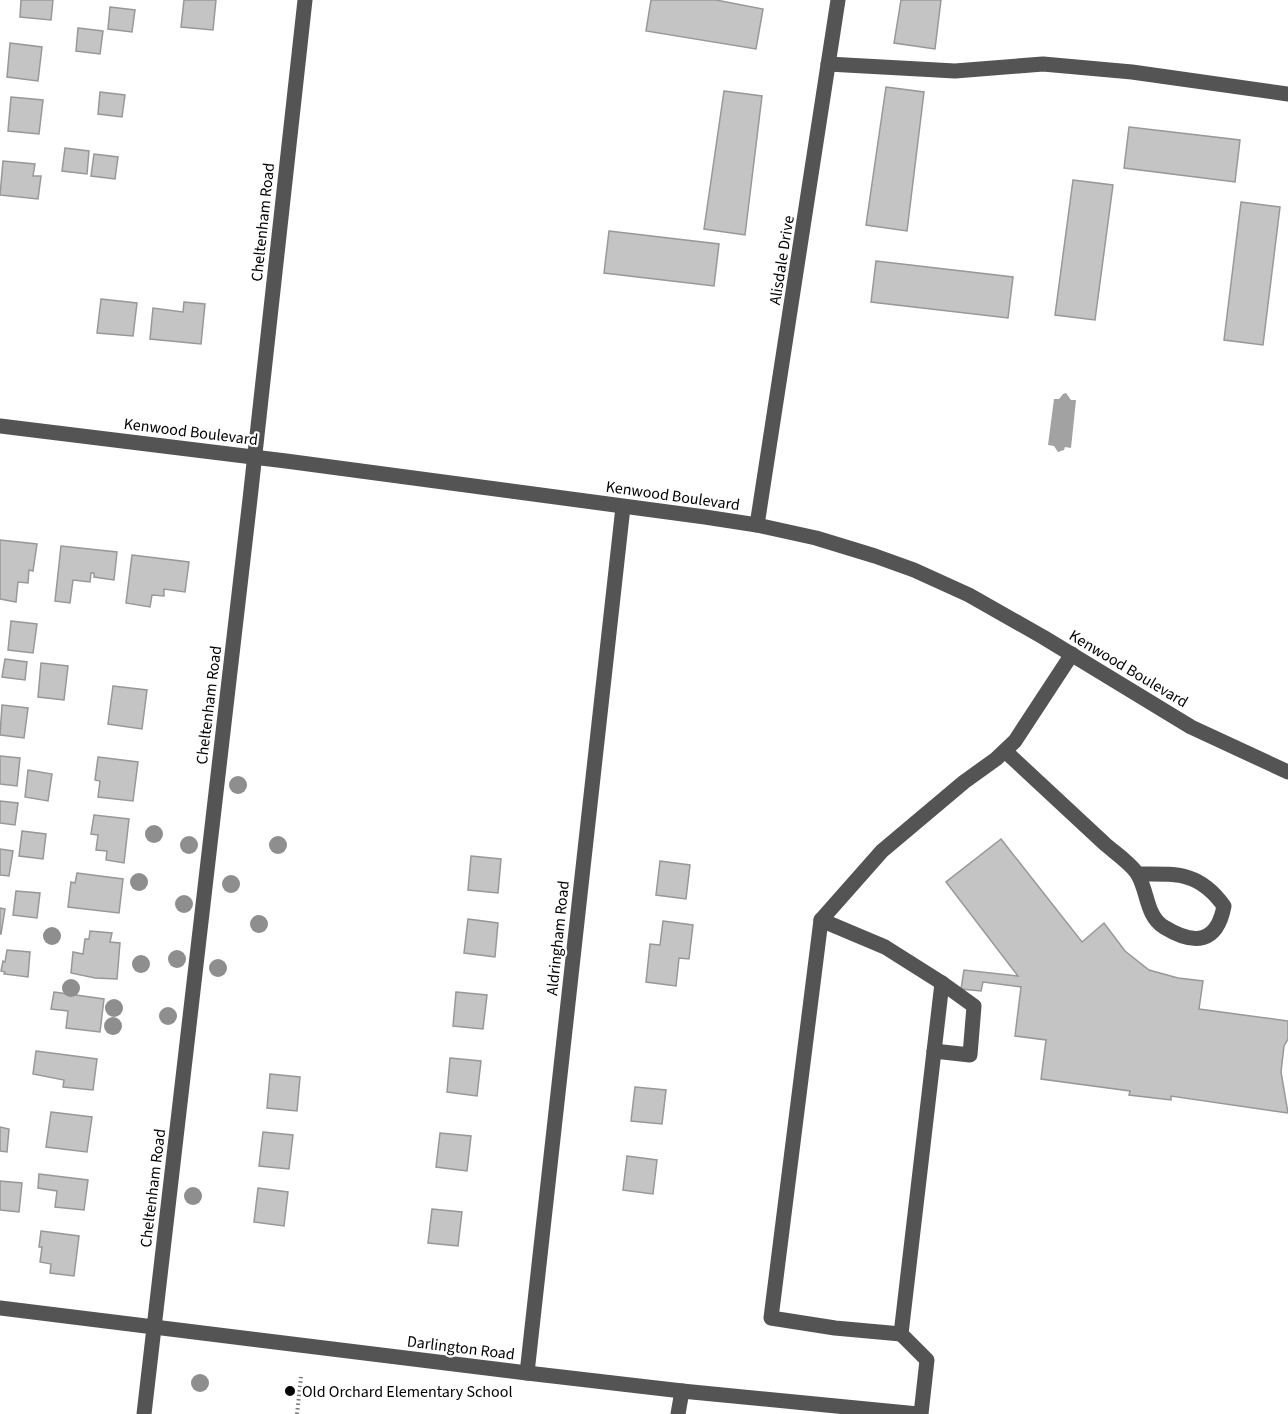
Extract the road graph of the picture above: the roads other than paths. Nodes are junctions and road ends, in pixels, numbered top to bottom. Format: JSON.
{"nodes":[{"id":1,"x":305,"y":0,"type":"edge"},
{"id":2,"x":838,"y":0,"type":"edge"},
{"id":3,"x":828,"y":64,"type":"junction"},
{"id":4,"x":1288,"y":94,"type":"edge"},
{"id":5,"x":0,"y":426,"type":"edge"},
{"id":6,"x":253,"y":457,"type":"junction"},
{"id":7,"x":623,"y":507,"type":"junction"},
{"id":8,"x":758,"y":525,"type":"junction"},
{"id":9,"x":1072,"y":654,"type":"junction"},
{"id":10,"x":1005,"y":751,"type":"junction"},
{"id":11,"x":1288,"y":772,"type":"edge"},
{"id":12,"x":1138,"y":874,"type":"junction"},
{"id":13,"x":821,"y":920,"type":"junction"},
{"id":14,"x":942,"y":983,"type":"junction"},
{"id":15,"x":934,"y":1052,"type":"junction"},
{"id":16,"x":0,"y":1308,"type":"edge"},
{"id":17,"x":154,"y":1327,"type":"junction"},
{"id":18,"x":901,"y":1335,"type":"junction"},
{"id":19,"x":527,"y":1373,"type":"junction"},
{"id":20,"x":682,"y":1391,"type":"junction"},
{"id":21,"x":144,"y":1414,"type":"edge"},
{"id":22,"x":678,"y":1414,"type":"edge"},
{"id":23,"x":920,"y":1414,"type":"edge"}],
"edges":[{"from":1,"to":6,"type":"street","name":"Cheltenham Road"},
{"from":2,"to":3,"type":"street","name":"Alisdale Drive"},
{"from":3,"to":4,"type":"street"},
{"from":3,"to":8,"type":"street","name":"Alisdale Drive"},
{"from":5,"to":6,"type":"street","name":"Kenwood Boulevard"},
{"from":6,"to":7,"type":"street","name":"Kenwood Boulevard"},
{"from":6,"to":17,"type":"street","name":"Cheltenham Road"},
{"from":7,"to":8,"type":"street","name":"Kenwood Boulevard"},
{"from":7,"to":19,"type":"street","name":"Aldringham Road"},
{"from":8,"to":9,"type":"street","name":"Kenwood Boulevard"},
{"from":9,"to":10,"type":"street"},
{"from":9,"to":11,"type":"street","name":"Kenwood Boulevard"},
{"from":10,"to":12,"type":"street"},
{"from":10,"to":13,"type":"street"},
{"from":12,"to":12,"type":"street"},
{"from":13,"to":14,"type":"street"},
{"from":13,"to":18,"type":"street"},
{"from":14,"to":15,"type":"street"},
{"from":14,"to":15,"type":"street"},
{"from":15,"to":18,"type":"street"},
{"from":16,"to":17,"type":"street","name":"Darlington Road"},
{"from":17,"to":19,"type":"street","name":"Darlington Road"},
{"from":17,"to":21,"type":"street","name":"Cheltenham Road"},
{"from":18,"to":23,"type":"street"},
{"from":19,"to":20,"type":"street","name":"Darlington Road"},
{"from":20,"to":22,"type":"street"},
{"from":20,"to":23,"type":"street","name":"Darlington Road"}]}
